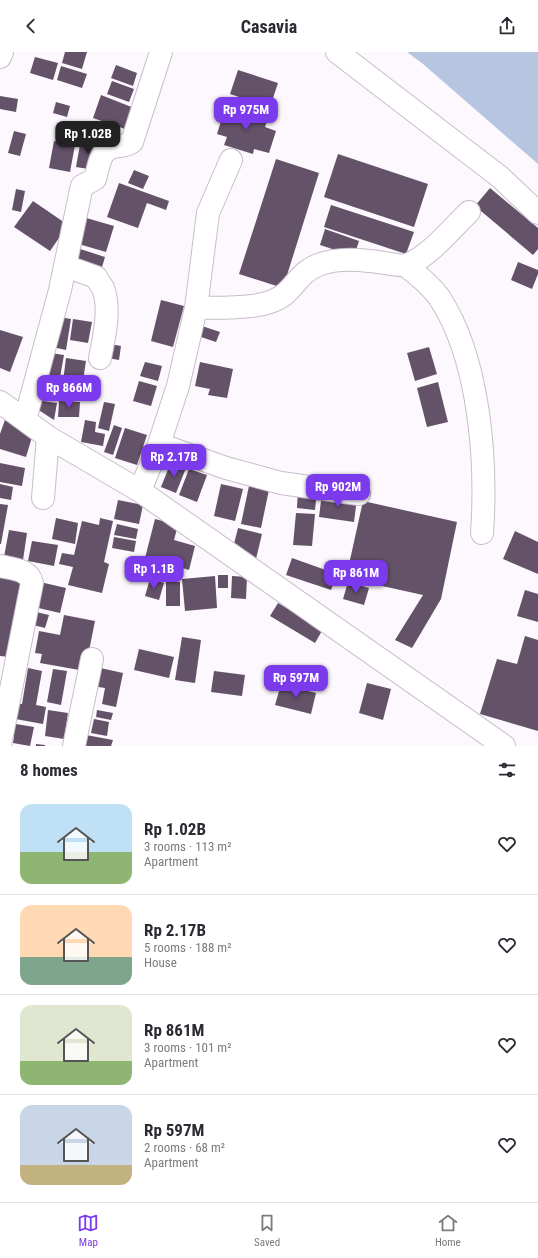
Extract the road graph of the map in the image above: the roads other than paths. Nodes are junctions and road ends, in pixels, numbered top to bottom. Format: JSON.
{"nodes":[{"id":1,"x":2,"y":52,"type":"edge"},
{"id":2,"x":161,"y":52,"type":"edge"},
{"id":3,"x":337,"y":52,"type":"edge"},
{"id":4,"x":0,"y":57,"type":"edge"},
{"id":5,"x":231,"y":160,"type":"dead end"},
{"id":6,"x":469,"y":212,"type":"dead end"},
{"id":7,"x":538,"y":213,"type":"edge"},
{"id":8,"x":65,"y":266,"type":"junction"},
{"id":9,"x":406,"y":266,"type":"junction"},
{"id":10,"x":196,"y":308,"type":"junction"},
{"id":11,"x":100,"y":358,"type":"dead end"},
{"id":12,"x":0,"y":402,"type":"edge"},
{"id":13,"x":24,"y":420,"type":"junction"},
{"id":14,"x":48,"y":437,"type":"junction"},
{"id":15,"x":159,"y":444,"type":"junction"},
{"id":16,"x":140,"y":491,"type":"junction"},
{"id":17,"x":359,"y":494,"type":"dead end"},
{"id":18,"x":43,"y":498,"type":"dead end"},
{"id":19,"x":482,"y":533,"type":"dead end"},
{"id":20,"x":0,"y":566,"type":"edge"},
{"id":21,"x":92,"y":660,"type":"dead end"},
{"id":22,"x":0,"y":745,"type":"edge"},
{"id":23,"x":74,"y":746,"type":"edge"},
{"id":24,"x":504,"y":746,"type":"edge"}],
"edges":[{"from":1,"to":4,"type":"street"},
{"from":2,"to":8,"type":"street"},
{"from":3,"to":7,"type":"street"},
{"from":5,"to":10,"type":"street"},
{"from":6,"to":9,"type":"street"},
{"from":8,"to":11,"type":"street"},
{"from":8,"to":13,"type":"street"},
{"from":9,"to":10,"type":"street"},
{"from":9,"to":19,"type":"street"},
{"from":10,"to":15,"type":"street"},
{"from":12,"to":13,"type":"street"},
{"from":13,"to":14,"type":"street"},
{"from":14,"to":16,"type":"street"},
{"from":14,"to":18,"type":"street"},
{"from":15,"to":16,"type":"street"},
{"from":15,"to":17,"type":"street"},
{"from":16,"to":24,"type":"street"},
{"from":20,"to":22,"type":"street"},
{"from":21,"to":23,"type":"street"}]}
